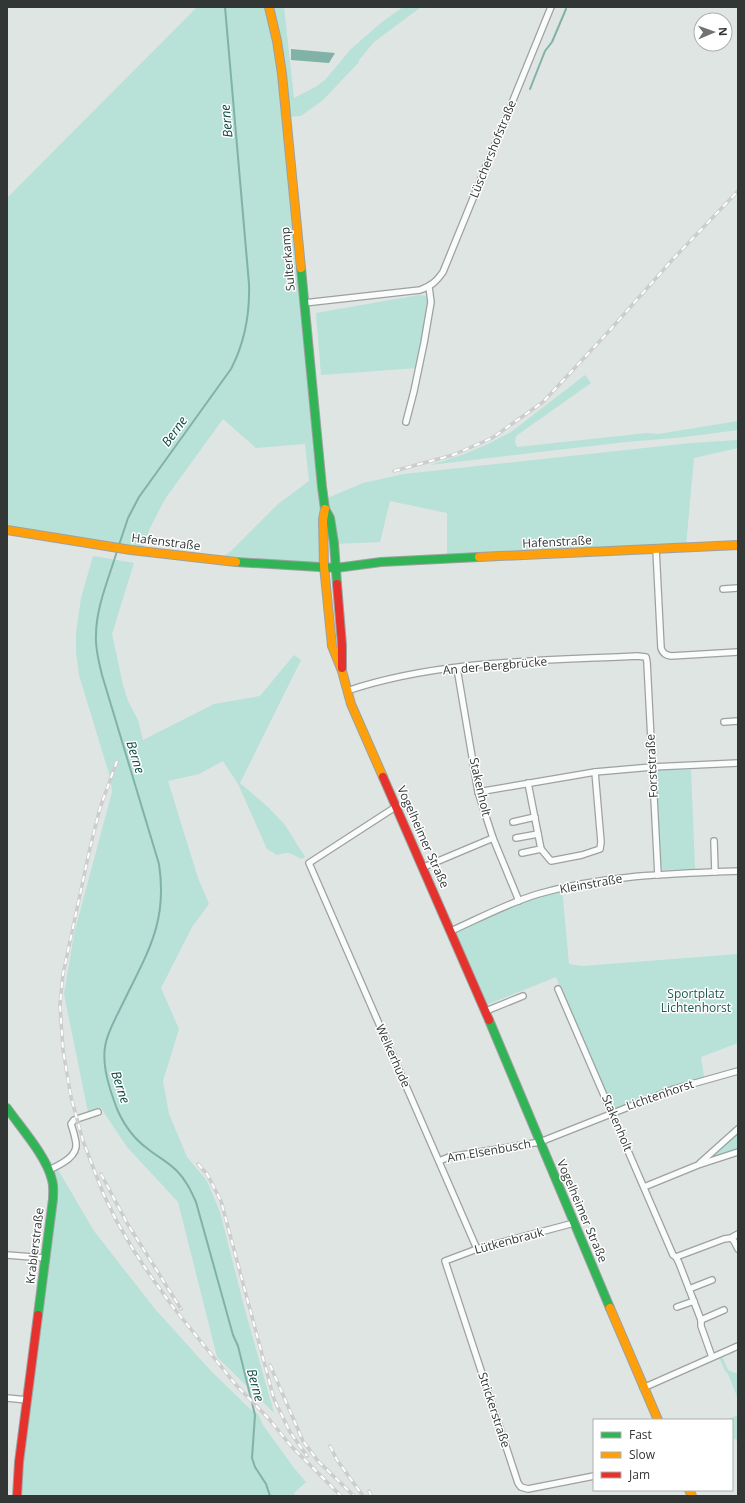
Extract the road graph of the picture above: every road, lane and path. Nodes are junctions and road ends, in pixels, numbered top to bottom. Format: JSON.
{"nodes":[{"id":1,"x":269,"y":7,"type":"edge"},
{"id":2,"x":552,"y":7,"type":"edge"},
{"id":3,"x":429,"y":287,"type":"junction"},
{"id":4,"x":304,"y":303,"type":"junction"},
{"id":5,"x":406,"y":422,"type":"dead end"},
{"id":6,"x":325,"y":509,"type":"junction"},
{"id":7,"x":7,"y":530,"type":"edge"},
{"id":8,"x":738,"y":545,"type":"edge"},
{"id":9,"x":656,"y":549,"type":"junction"},
{"id":10,"x":324,"y":566,"type":"junction"},
{"id":11,"x":336,"y":566,"type":"junction"},
{"id":12,"x":738,"y":588,"type":"edge"},
{"id":13,"x":723,"y":589,"type":"dead end"},
{"id":14,"x":738,"y":652,"type":"edge"},
{"id":15,"x":646,"y":657,"type":"joint"},
{"id":16,"x":457,"y":668,"type":"junction"},
{"id":17,"x":342,"y":671,"type":"junction"},
{"id":18,"x":346,"y":691,"type":"junction"},
{"id":19,"x":738,"y":721,"type":"edge"},
{"id":20,"x":724,"y":722,"type":"dead end"},
{"id":21,"x":738,"y":763,"type":"edge"},
{"id":22,"x":652,"y":767,"type":"junction"},
{"id":23,"x":595,"y":772,"type":"junction"},
{"id":24,"x":528,"y":783,"type":"junction"},
{"id":25,"x":478,"y":792,"type":"junction"},
{"id":26,"x":396,"y":806,"type":"junction"},
{"id":27,"x":535,"y":817,"type":"junction"},
{"id":28,"x":512,"y":822,"type":"dead end"},
{"id":29,"x":538,"y":834,"type":"junction"},
{"id":30,"x":493,"y":838,"type":"junction"},
{"id":31,"x":516,"y":838,"type":"dead end"},
{"id":32,"x":714,"y":841,"type":"dead end"},
{"id":33,"x":541,"y":849,"type":"junction"},
{"id":34,"x":522,"y":853,"type":"dead end"},
{"id":35,"x":424,"y":867,"type":"junction"},
{"id":36,"x":738,"y":871,"type":"edge"},
{"id":37,"x":715,"y":872,"type":"junction"},
{"id":38,"x":658,"y":875,"type":"junction"},
{"id":39,"x":519,"y":901,"type":"junction"},
{"id":40,"x":451,"y":931,"type":"junction"},
{"id":41,"x":558,"y":989,"type":"dead end"},
{"id":42,"x":523,"y":996,"type":"dead end"},
{"id":43,"x":486,"y":1011,"type":"junction"},
{"id":44,"x":738,"y":1071,"type":"edge"},
{"id":45,"x":7,"y":1108,"type":"edge"},
{"id":46,"x":98,"y":1112,"type":"dead end"},
{"id":47,"x":612,"y":1112,"type":"junction"},
{"id":48,"x":738,"y":1129,"type":"edge"},
{"id":49,"x":540,"y":1142,"type":"junction"},
{"id":50,"x":738,"y":1152,"type":"edge"},
{"id":51,"x":439,"y":1161,"type":"junction"},
{"id":52,"x":698,"y":1164,"type":"junction"},
{"id":53,"x":49,"y":1170,"type":"junction"},
{"id":54,"x":644,"y":1187,"type":"junction"},
{"id":55,"x":574,"y":1223,"type":"junction"},
{"id":56,"x":738,"y":1234,"type":"edge"},
{"id":57,"x":731,"y":1238,"type":"junction"},
{"id":58,"x":477,"y":1249,"type":"junction"},
{"id":59,"x":738,"y":1249,"type":"edge"},
{"id":60,"x":7,"y":1255,"type":"edge"},
{"id":61,"x":676,"y":1257,"type":"junction"},
{"id":62,"x":45,"y":1258,"type":"junction"},
{"id":63,"x":445,"y":1261,"type":"joint"},
{"id":64,"x":712,"y":1280,"type":"dead end"},
{"id":65,"x":689,"y":1289,"type":"junction"},
{"id":66,"x":694,"y":1301,"type":"junction"},
{"id":67,"x":677,"y":1307,"type":"dead end"},
{"id":68,"x":724,"y":1310,"type":"dead end"},
{"id":69,"x":701,"y":1320,"type":"junction"},
{"id":70,"x":738,"y":1346,"type":"edge"},
{"id":71,"x":712,"y":1357,"type":"junction"},
{"id":72,"x":643,"y":1388,"type":"junction"},
{"id":73,"x":7,"y":1398,"type":"edge"},
{"id":74,"x":27,"y":1400,"type":"junction"},
{"id":75,"x":658,"y":1419,"type":"edge"},
{"id":76,"x":593,"y":1476,"type":"edge"},
{"id":77,"x":17,"y":1496,"type":"edge"}],
"edges":[{"from":1,"to":4,"type":"street","name":"Sulterkamp"},
{"from":2,"to":3,"type":"street","name":"Lüschershofstraße"},
{"from":3,"to":4,"type":"street"},
{"from":3,"to":5,"type":"street"},
{"from":4,"to":6,"type":"street","name":"Sulterkamp"},
{"from":6,"to":10,"type":"street","name":"Sulterkamp"},
{"from":6,"to":11,"type":"street","name":"Sulterkamp"},
{"from":7,"to":10,"type":"street","name":"Hafenstraße"},
{"from":8,"to":9,"type":"street","name":"Hafenstraße"},
{"from":9,"to":11,"type":"street","name":"Hafenstraße"},
{"from":9,"to":14,"type":"street"},
{"from":10,"to":11,"type":"street","name":"Hafenstraße"},
{"from":10,"to":17,"type":"street","name":"Vogelheimer Straße"},
{"from":11,"to":17,"type":"street","name":"Vogelheimer Straße"},
{"from":12,"to":13,"type":"street"},
{"from":15,"to":16,"type":"street","name":"An der Bergbrücke"},
{"from":15,"to":22,"type":"street","name":"Forststraße"},
{"from":16,"to":18,"type":"street","name":"An der Bergbrücke"},
{"from":16,"to":25,"type":"street","name":"Stakenholt"},
{"from":17,"to":18,"type":"street","name":"Vogelheimer Straße"},
{"from":18,"to":26,"type":"street","name":"Vogelheimer Straße"},
{"from":19,"to":20,"type":"street"},
{"from":21,"to":22,"type":"street"},
{"from":22,"to":23,"type":"street"},
{"from":22,"to":38,"type":"street","name":"Forststraße"},
{"from":23,"to":24,"type":"street"},
{"from":23,"to":33,"type":"street"},
{"from":24,"to":25,"type":"street"},
{"from":24,"to":27,"type":"street"},
{"from":25,"to":30,"type":"street","name":"Stakenholt"},
{"from":26,"to":35,"type":"street","name":"Vogelheimer Straße"},
{"from":26,"to":51,"type":"street","name":"Welkerhude"},
{"from":27,"to":28,"type":"street"},
{"from":27,"to":29,"type":"street"},
{"from":29,"to":31,"type":"street"},
{"from":29,"to":33,"type":"street"},
{"from":30,"to":35,"type":"street"},
{"from":30,"to":39,"type":"street","name":"Stakenholt"},
{"from":32,"to":37,"type":"street"},
{"from":33,"to":34,"type":"street"},
{"from":35,"to":40,"type":"street","name":"Vogelheimer Straße"},
{"from":36,"to":37,"type":"street","name":"Kleinstraße"},
{"from":37,"to":38,"type":"street","name":"Kleinstraße"},
{"from":38,"to":39,"type":"street","name":"Kleinstraße"},
{"from":39,"to":40,"type":"street","name":"Kleinstraße"},
{"from":40,"to":43,"type":"street","name":"Vogelheimer Straße"},
{"from":41,"to":47,"type":"street","name":"Stakenholt"},
{"from":42,"to":43,"type":"street"},
{"from":43,"to":49,"type":"street","name":"Vogelheimer Straße"},
{"from":44,"to":47,"type":"street","name":"Lichtenhorst"},
{"from":45,"to":53,"type":"street","name":"Krablerstraße"},
{"from":46,"to":53,"type":"street"},
{"from":47,"to":49,"type":"street","name":"Lichtenhorst"},
{"from":47,"to":54,"type":"street","name":"Stakenholt"},
{"from":48,"to":52,"type":"street"},
{"from":49,"to":51,"type":"street","name":"Am Elsenbusch"},
{"from":49,"to":55,"type":"street","name":"Vogelheimer Straße"},
{"from":50,"to":52,"type":"street"},
{"from":51,"to":58,"type":"street","name":"Welkerhude"},
{"from":52,"to":54,"type":"street"},
{"from":53,"to":62,"type":"street","name":"Krablerstraße"},
{"from":54,"to":61,"type":"street","name":"Stakenholt"},
{"from":55,"to":58,"type":"street","name":"Lütkenbrauk"},
{"from":55,"to":72,"type":"street","name":"Vogelheimer Straße"},
{"from":56,"to":57,"type":"street"},
{"from":57,"to":59,"type":"street"},
{"from":57,"to":61,"type":"street"},
{"from":58,"to":63,"type":"street","name":"Lütkenbrauk"},
{"from":60,"to":62,"type":"street"},
{"from":61,"to":65,"type":"street","name":"Stakenholt"},
{"from":62,"to":74,"type":"street","name":"Krablerstraße"},
{"from":63,"to":76,"type":"street","name":"Strickerstraße"},
{"from":64,"to":65,"type":"street"},
{"from":65,"to":66,"type":"street","name":"Stakenholt"},
{"from":66,"to":67,"type":"street"},
{"from":66,"to":69,"type":"street","name":"Stakenholt"},
{"from":68,"to":69,"type":"street"},
{"from":69,"to":71,"type":"street","name":"Stakenholt"},
{"from":70,"to":71,"type":"street"},
{"from":71,"to":72,"type":"street"},
{"from":72,"to":75,"type":"street","name":"Vogelheimer Straße"},
{"from":73,"to":74,"type":"street"},
{"from":74,"to":77,"type":"street","name":"Krablerstraße"}]}
